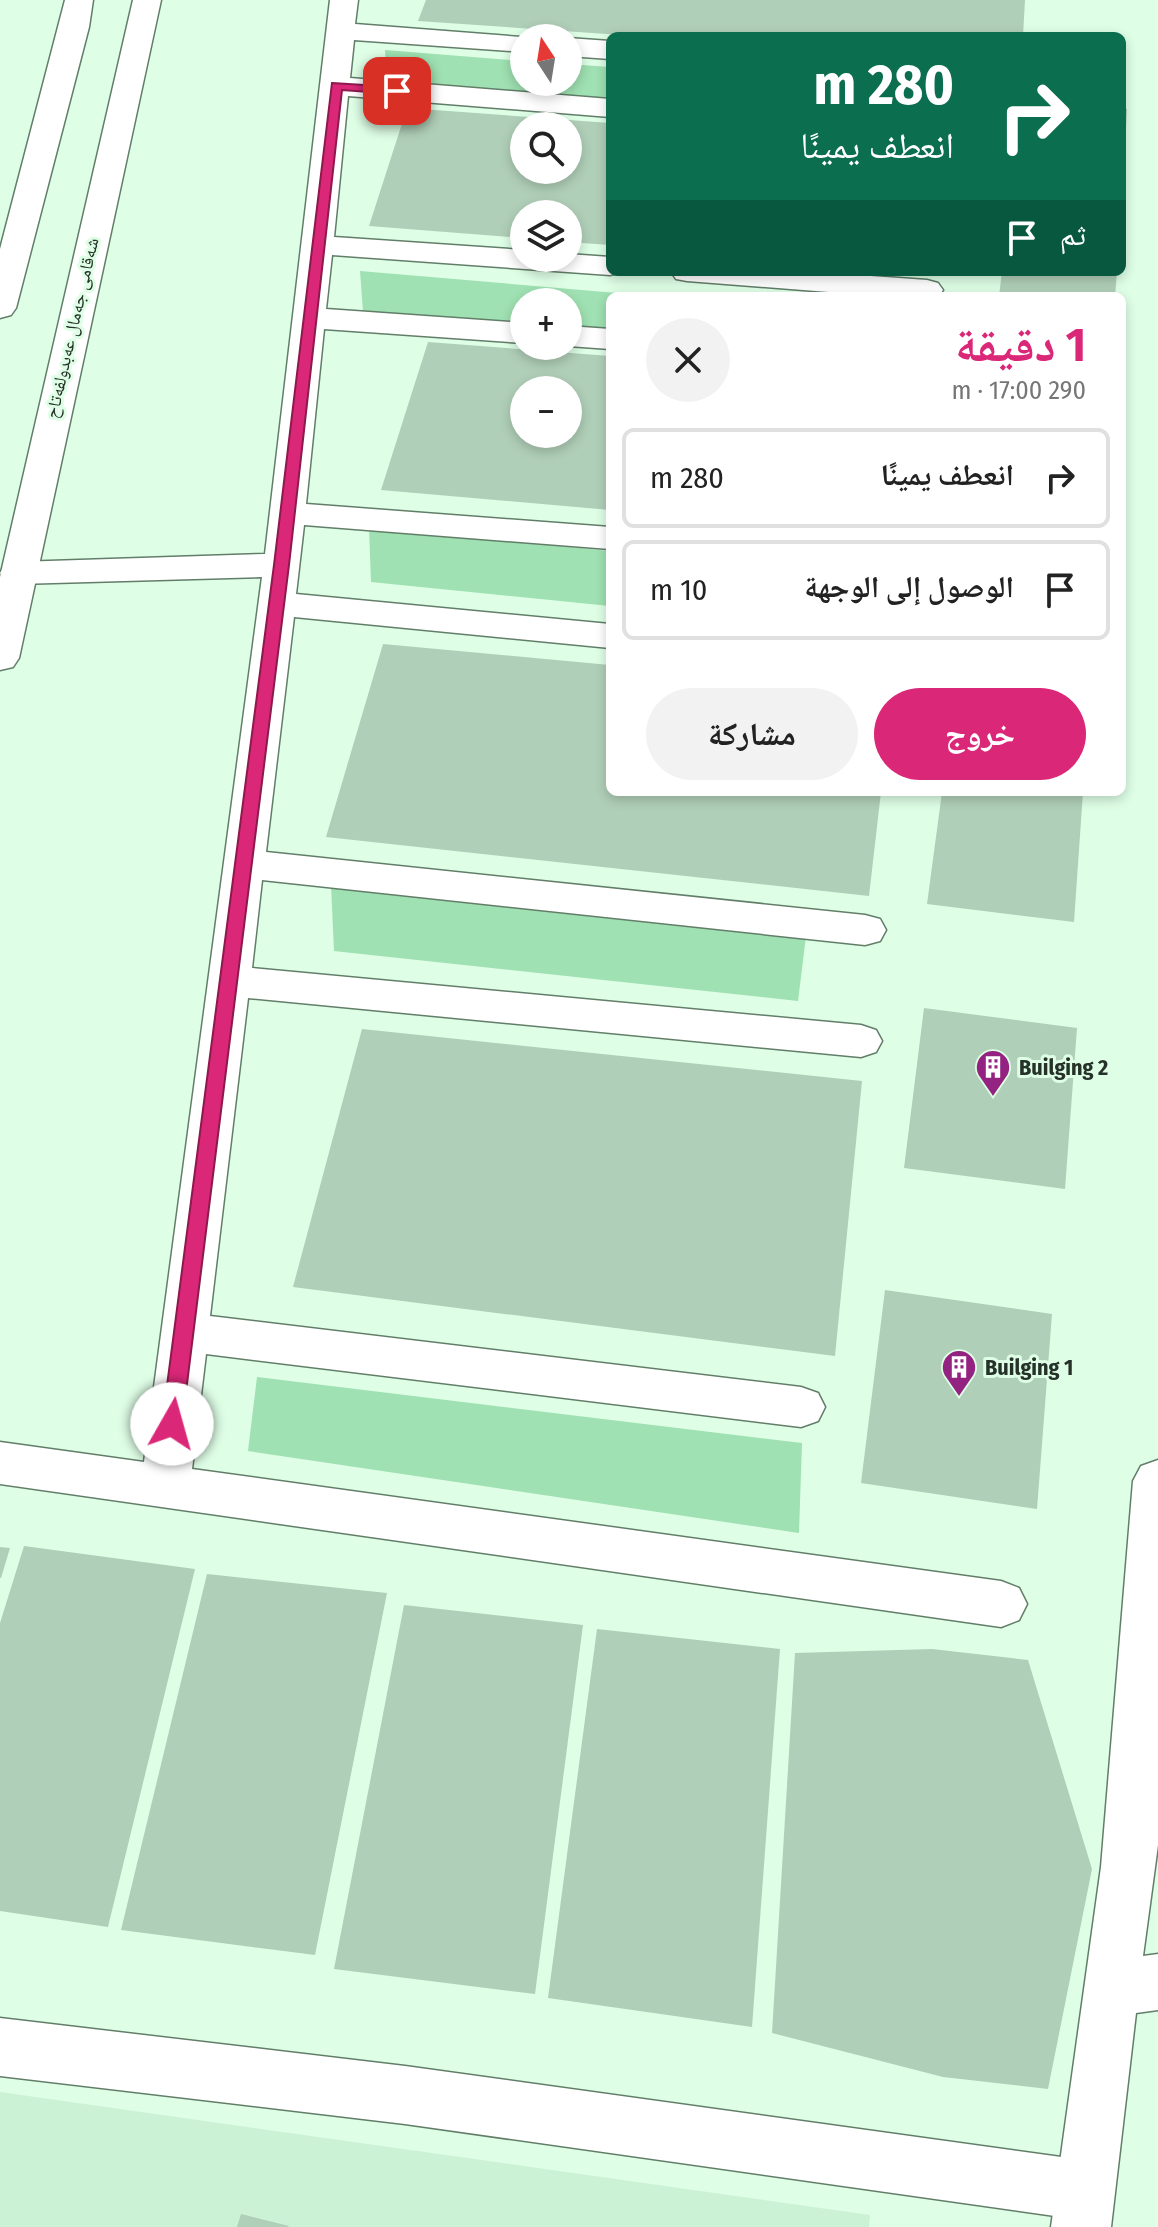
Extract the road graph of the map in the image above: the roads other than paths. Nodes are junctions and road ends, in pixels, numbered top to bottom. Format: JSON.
{"nodes":[{"id":1,"x":79,"y":0,"type":"edge"},
{"id":2,"x":147,"y":0,"type":"edge"},
{"id":3,"x":343,"y":15,"type":"edge"},
{"id":4,"x":510,"y":42,"type":"edge"},
{"id":5,"x":582,"y":48,"type":"edge"},
{"id":6,"x":606,"y":50,"type":"edge"},
{"id":7,"x":336,"y":86,"type":"junction"},
{"id":8,"x":606,"y":108,"type":"edge"},
{"id":9,"x":318,"y":245,"type":"junction"},
{"id":10,"x":606,"y":266,"type":"edge"},
{"id":11,"x":740,"y":276,"type":"edge"},
{"id":12,"x":927,"y":290,"type":"dead end"},
{"id":13,"x":0,"y":308,"type":"edge"},
{"id":14,"x":310,"y":318,"type":"junction"},
{"id":15,"x":510,"y":332,"type":"edge"},
{"id":16,"x":582,"y":337,"type":"edge"},
{"id":17,"x":606,"y":339,"type":"edge"},
{"id":18,"x":287,"y":513,"type":"junction"},
{"id":19,"x":606,"y":538,"type":"edge"},
{"id":20,"x":18,"y":573,"type":"junction"},
{"id":21,"x":279,"y":584,"type":"junction"},
{"id":22,"x":606,"y":635,"type":"edge"},
{"id":23,"x":0,"y":658,"type":"edge"},
{"id":24,"x":243,"y":864,"type":"junction"},
{"id":25,"x":865,"y":930,"type":"dead end"},
{"id":26,"x":229,"y":981,"type":"junction"},
{"id":27,"x":861,"y":1041,"type":"dead end"},
{"id":28,"x":184,"y":1332,"type":"junction"},
{"id":29,"x":801,"y":1407,"type":"dead end"},
{"id":30,"x":0,"y":1463,"type":"edge"},
{"id":31,"x":1158,"y":1481,"type":"edge"},
{"id":32,"x":165,"y":1486,"type":"junction"},
{"id":33,"x":1001,"y":1604,"type":"dead end"},
{"id":34,"x":1144,"y":1865,"type":"edge"},
{"id":35,"x":1134,"y":1985,"type":"edge"},
{"id":36,"x":0,"y":2047,"type":"edge"},
{"id":37,"x":1082,"y":2208,"type":"edge"}],
"edges":[{"from":1,"to":13,"type":"street"},
{"from":2,"to":20,"type":"street","name":"شەقامی جەمال عەبدولفەتاح"},
{"from":3,"to":4,"type":"street"},
{"from":3,"to":7,"type":"street"},
{"from":5,"to":6,"type":"street"},
{"from":7,"to":8,"type":"street"},
{"from":7,"to":9,"type":"street"},
{"from":9,"to":10,"type":"street"},
{"from":9,"to":14,"type":"street"},
{"from":11,"to":12,"type":"street"},
{"from":14,"to":15,"type":"street"},
{"from":14,"to":18,"type":"street"},
{"from":16,"to":17,"type":"street"},
{"from":18,"to":19,"type":"street"},
{"from":18,"to":21,"type":"street"},
{"from":20,"to":21,"type":"street"},
{"from":20,"to":23,"type":"street","name":"شەقامی جەمال عەبدولفەتاح"},
{"from":21,"to":22,"type":"street"},
{"from":21,"to":24,"type":"street"},
{"from":24,"to":25,"type":"street"},
{"from":24,"to":26,"type":"street"},
{"from":26,"to":27,"type":"street"},
{"from":26,"to":28,"type":"street"},
{"from":28,"to":29,"type":"street"},
{"from":28,"to":32,"type":"street"},
{"from":30,"to":32,"type":"street"},
{"from":31,"to":34,"type":"street"},
{"from":32,"to":33,"type":"street"},
{"from":34,"to":35,"type":"street"},
{"from":35,"to":37,"type":"street"},
{"from":36,"to":37,"type":"street"}]}
